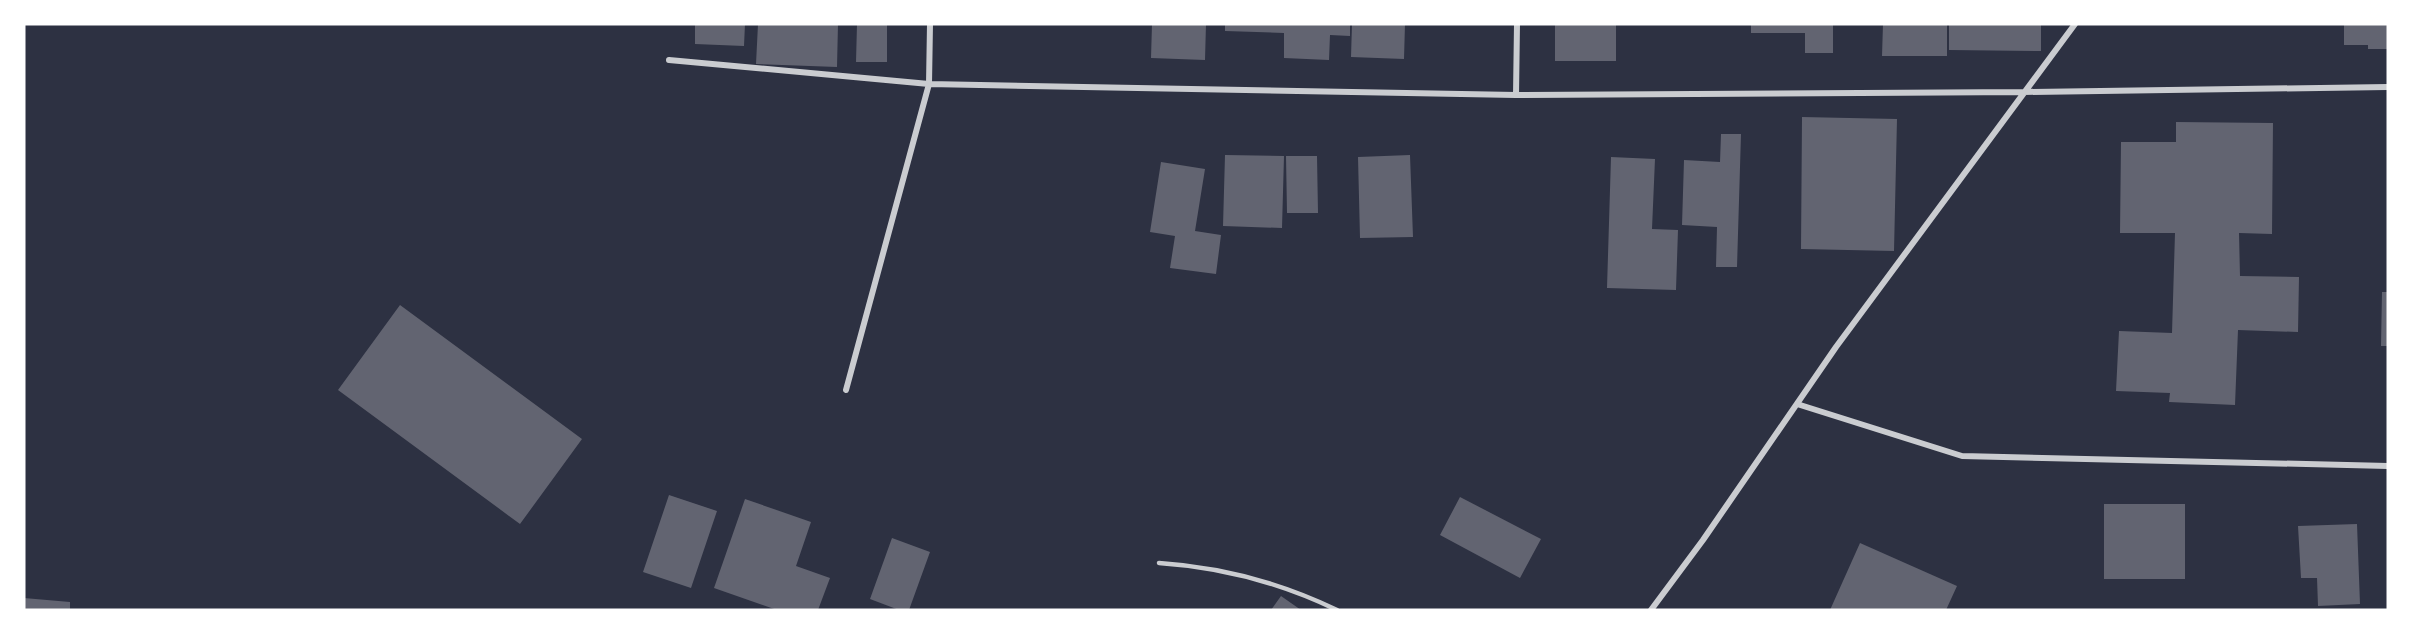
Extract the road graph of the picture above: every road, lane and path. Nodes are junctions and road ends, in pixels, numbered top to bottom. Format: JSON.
{"nodes":[{"id":1,"x":930,"y":24,"type":"edge"},
{"id":2,"x":1517,"y":24,"type":"edge"},
{"id":3,"x":2075,"y":24,"type":"edge"},
{"id":4,"x":669,"y":60,"type":"dead end"},
{"id":5,"x":928,"y":84,"type":"junction"},
{"id":6,"x":2388,"y":87,"type":"edge"},
{"id":7,"x":2024,"y":92,"type":"junction"},
{"id":8,"x":1516,"y":95,"type":"junction"},
{"id":9,"x":846,"y":390,"type":"dead end"},
{"id":10,"x":1797,"y":404,"type":"junction"},
{"id":11,"x":2388,"y":466,"type":"edge"},
{"id":12,"x":1160,"y":563,"type":"dead end"},
{"id":13,"x":1337,"y":610,"type":"edge"},
{"id":14,"x":1651,"y":610,"type":"edge"}],
"edges":[{"from":1,"to":5,"type":"street"},
{"from":2,"to":8,"type":"street"},
{"from":3,"to":7,"type":"street"},
{"from":4,"to":5,"type":"street"},
{"from":5,"to":8,"type":"street"},
{"from":5,"to":9,"type":"street"},
{"from":6,"to":7,"type":"street"},
{"from":7,"to":8,"type":"street"},
{"from":7,"to":10,"type":"street"},
{"from":10,"to":11,"type":"street"},
{"from":10,"to":14,"type":"street"},
{"from":12,"to":13,"type":"lane"}]}
